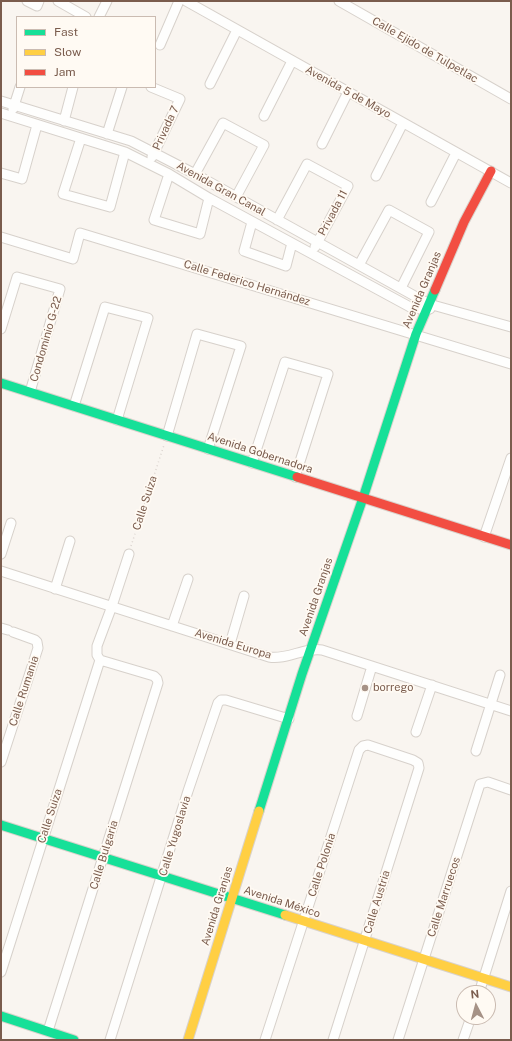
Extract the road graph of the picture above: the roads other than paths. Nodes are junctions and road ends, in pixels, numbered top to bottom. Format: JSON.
{"nodes":[{"id":1,"x":27,"y":1,"type":"edge"},
{"id":2,"x":58,"y":1,"type":"edge"},
{"id":3,"x":107,"y":1,"type":"edge"},
{"id":4,"x":179,"y":1,"type":"edge"},
{"id":5,"x":186,"y":1,"type":"edge"},
{"id":6,"x":339,"y":1,"type":"edge"},
{"id":7,"x":38,"y":3,"type":"edge"},
{"id":8,"x":84,"y":16,"type":"edge"},
{"id":9,"x":100,"y":16,"type":"edge"},
{"id":10,"x":236,"y":30,"type":"junction"},
{"id":11,"x":160,"y":45,"type":"dead end"},
{"id":12,"x":292,"y":61,"type":"junction"},
{"id":13,"x":210,"y":84,"type":"dead end"},
{"id":14,"x":20,"y":88,"type":"edge"},
{"id":15,"x":73,"y":88,"type":"edge"},
{"id":16,"x":122,"y":88,"type":"edge"},
{"id":17,"x":153,"y":88,"type":"edge"},
{"id":18,"x":348,"y":92,"type":"junction"},
{"id":19,"x":511,"y":99,"type":"edge"},
{"id":20,"x":1,"y":101,"type":"edge"},
{"id":21,"x":14,"y":104,"type":"junction"},
{"id":22,"x":1,"y":113,"type":"edge"},
{"id":23,"x":11,"y":116,"type":"junction"},
{"id":24,"x":264,"y":116,"type":"dead end"},
{"id":25,"x":64,"y":121,"type":"junction"},
{"id":26,"x":403,"y":123,"type":"junction"},
{"id":27,"x":37,"y":125,"type":"junction"},
{"id":28,"x":107,"y":134,"type":"junction"},
{"id":29,"x":81,"y":138,"type":"junction"},
{"id":30,"x":322,"y":144,"type":"dead end"},
{"id":31,"x":125,"y":152,"type":"junction"},
{"id":32,"x":155,"y":152,"type":"junction"},
{"id":33,"x":456,"y":153,"type":"junction"},
{"id":34,"x":149,"y":164,"type":"junction"},
{"id":35,"x":491,"y":172,"type":"junction"},
{"id":36,"x":1,"y":173,"type":"edge"},
{"id":37,"x":169,"y":174,"type":"junction"},
{"id":38,"x":195,"y":174,"type":"junction"},
{"id":39,"x":376,"y":176,"type":"dead end"},
{"id":40,"x":511,"y":183,"type":"edge"},
{"id":41,"x":236,"y":197,"type":"junction"},
{"id":42,"x":209,"y":198,"type":"junction"},
{"id":43,"x":431,"y":202,"type":"dead end"},
{"id":44,"x":277,"y":220,"type":"junction"},
{"id":45,"x":252,"y":222,"type":"junction"},
{"id":46,"x":1,"y":237,"type":"edge"},
{"id":47,"x":318,"y":242,"type":"junction"},
{"id":48,"x":292,"y":243,"type":"junction"},
{"id":49,"x":312,"y":253,"type":"junction"},
{"id":50,"x":359,"y":265,"type":"junction"},
{"id":51,"x":401,"y":288,"type":"junction"},
{"id":52,"x":428,"y":307,"type":"junction"},
{"id":53,"x":511,"y":327,"type":"edge"},
{"id":54,"x":1,"y":329,"type":"edge"},
{"id":55,"x":416,"y":334,"type":"junction"},
{"id":56,"x":511,"y":364,"type":"edge"},
{"id":57,"x":1,"y":383,"type":"edge"},
{"id":58,"x":30,"y":392,"type":"junction"},
{"id":59,"x":74,"y":406,"type":"junction"},
{"id":60,"x":117,"y":420,"type":"junction"},
{"id":61,"x":167,"y":436,"type":"junction"},
{"id":62,"x":208,"y":449,"type":"junction"},
{"id":63,"x":511,"y":458,"type":"edge"},
{"id":64,"x":252,"y":463,"type":"junction"},
{"id":65,"x":295,"y":477,"type":"junction"},
{"id":66,"x":363,"y":498,"type":"junction"},
{"id":67,"x":11,"y":523,"type":"dead end"},
{"id":68,"x":484,"y":537,"type":"junction"},
{"id":69,"x":70,"y":541,"type":"dead end"},
{"id":70,"x":511,"y":546,"type":"edge"},
{"id":71,"x":1,"y":554,"type":"edge"},
{"id":72,"x":129,"y":554,"type":"road end"},
{"id":73,"x":1,"y":571,"type":"edge"},
{"id":74,"x":188,"y":579,"type":"dead end"},
{"id":75,"x":55,"y":588,"type":"junction"},
{"id":76,"x":244,"y":596,"type":"dead end"},
{"id":77,"x":112,"y":606,"type":"junction"},
{"id":78,"x":172,"y":626,"type":"junction"},
{"id":79,"x":7,"y":630,"type":"edge"},
{"id":80,"x":230,"y":644,"type":"junction"},
{"id":81,"x":311,"y":650,"type":"junction"},
{"id":82,"x":100,"y":660,"type":"junction"},
{"id":83,"x":372,"y":666,"type":"junction"},
{"id":84,"x":500,"y":675,"type":"dead end"},
{"id":85,"x":432,"y":685,"type":"junction"},
{"id":86,"x":491,"y":704,"type":"junction"},
{"id":87,"x":511,"y":711,"type":"edge"},
{"id":88,"x":357,"y":716,"type":"dead end"},
{"id":89,"x":289,"y":719,"type":"junction"},
{"id":90,"x":416,"y":732,"type":"dead end"},
{"id":91,"x":476,"y":751,"type":"dead end"},
{"id":92,"x":1,"y":762,"type":"edge"},
{"id":93,"x":418,"y":763,"type":"joint"},
{"id":94,"x":511,"y":790,"type":"edge"},
{"id":95,"x":1,"y":825,"type":"edge"},
{"id":96,"x":42,"y":839,"type":"junction"},
{"id":97,"x":103,"y":858,"type":"junction"},
{"id":98,"x":162,"y":877,"type":"junction"},
{"id":99,"x":511,"y":891,"type":"edge"},
{"id":100,"x":232,"y":899,"type":"junction"},
{"id":101,"x":304,"y":922,"type":"junction"},
{"id":102,"x":365,"y":940,"type":"junction"},
{"id":103,"x":424,"y":960,"type":"junction"},
{"id":104,"x":1,"y":972,"type":"edge"},
{"id":105,"x":484,"y":979,"type":"junction"},
{"id":106,"x":482,"y":985,"type":"edge"},
{"id":107,"x":511,"y":987,"type":"edge"},
{"id":108,"x":1,"y":1016,"type":"edge"},
{"id":109,"x":468,"y":1025,"type":"edge"},
{"id":110,"x":48,"y":1031,"type":"junction"},
{"id":111,"x":60,"y":1038,"type":"edge"},
{"id":112,"x":74,"y":1040,"type":"edge"},
{"id":113,"x":110,"y":1040,"type":"edge"},
{"id":114,"x":188,"y":1040,"type":"edge"},
{"id":115,"x":265,"y":1040,"type":"edge"},
{"id":116,"x":333,"y":1040,"type":"edge"},
{"id":117,"x":398,"y":1040,"type":"edge"},
{"id":118,"x":463,"y":1040,"type":"edge"}],
"edges":[{"from":1,"to":7,"type":"street"},
{"from":2,"to":8,"type":"street"},
{"from":3,"to":9,"type":"street"},
{"from":4,"to":11,"type":"street"},
{"from":5,"to":10,"type":"street","name":"Avenida 5 de Mayo"},
{"from":6,"to":19,"type":"street","name":"Calle Ejido de Tulpetlac"},
{"from":10,"to":12,"type":"street","name":"Avenida 5 de Mayo"},
{"from":10,"to":13,"type":"street"},
{"from":12,"to":18,"type":"street","name":"Avenida 5 de Mayo"},
{"from":12,"to":24,"type":"street"},
{"from":14,"to":21,"type":"street"},
{"from":15,"to":25,"type":"street"},
{"from":16,"to":28,"type":"street"},
{"from":17,"to":32,"type":"street","name":"Privada 7"},
{"from":18,"to":26,"type":"street","name":"Avenida 5 de Mayo"},
{"from":18,"to":30,"type":"street"},
{"from":20,"to":21,"type":"street","name":"Avenida Gran Canal"},
{"from":21,"to":23,"type":"street"},
{"from":21,"to":25,"type":"street","name":"Avenida Gran Canal"},
{"from":22,"to":23,"type":"street","name":"Avenida Gran Canal"},
{"from":23,"to":27,"type":"street","name":"Avenida Gran Canal"},
{"from":25,"to":28,"type":"street","name":"Avenida Gran Canal"},
{"from":26,"to":33,"type":"street","name":"Avenida 5 de Mayo"},
{"from":26,"to":39,"type":"street"},
{"from":27,"to":29,"type":"street","name":"Avenida Gran Canal"},
{"from":27,"to":36,"type":"street"},
{"from":28,"to":32,"type":"street","name":"Avenida Gran Canal"},
{"from":29,"to":31,"type":"street","name":"Avenida Gran Canal"},
{"from":29,"to":31,"type":"street"},
{"from":31,"to":34,"type":"street","name":"Avenida Gran Canal"},
{"from":32,"to":34,"type":"street","name":"Privada 7"},
{"from":32,"to":38,"type":"street","name":"Avenida Gran Canal"},
{"from":33,"to":35,"type":"street","name":"Avenida 5 de Mayo"},
{"from":33,"to":43,"type":"street"},
{"from":34,"to":37,"type":"street","name":"Avenida Gran Canal"},
{"from":35,"to":40,"type":"street","name":"Avenida 5 de Mayo"},
{"from":35,"to":52,"type":"street","name":"Avenida Granjas"},
{"from":37,"to":42,"type":"street","name":"Avenida Gran Canal"},
{"from":37,"to":42,"type":"street"},
{"from":38,"to":41,"type":"street","name":"Avenida Gran Canal"},
{"from":38,"to":41,"type":"street"},
{"from":41,"to":44,"type":"street","name":"Avenida Gran Canal"},
{"from":42,"to":45,"type":"street","name":"Avenida Gran Canal"},
{"from":44,"to":47,"type":"street","name":"Avenida Gran Canal"},
{"from":44,"to":47,"type":"street","name":"Privada 11"},
{"from":45,"to":48,"type":"street","name":"Avenida Gran Canal"},
{"from":45,"to":48,"type":"street"},
{"from":46,"to":55,"type":"street","name":"Calle Federico Hernández"},
{"from":47,"to":49,"type":"street","name":"Privada 11"},
{"from":47,"to":50,"type":"street","name":"Avenida Gran Canal"},
{"from":48,"to":49,"type":"street","name":"Avenida Gran Canal"},
{"from":49,"to":52,"type":"street","name":"Avenida Gran Canal"},
{"from":50,"to":51,"type":"street","name":"Avenida Gran Canal"},
{"from":50,"to":51,"type":"street"},
{"from":51,"to":52,"type":"street","name":"Avenida Gran Canal"},
{"from":52,"to":53,"type":"street"},
{"from":52,"to":55,"type":"street","name":"Avenida Granjas"},
{"from":54,"to":58,"type":"street","name":"Condominio G-22"},
{"from":55,"to":56,"type":"street","name":"Calle Federico Hernández"},
{"from":55,"to":66,"type":"street","name":"Avenida Granjas"},
{"from":57,"to":58,"type":"street","name":"Avenida Gobernadora"},
{"from":58,"to":59,"type":"street","name":"Avenida Gobernadora"},
{"from":59,"to":60,"type":"street","name":"Avenida Gobernadora"},
{"from":59,"to":60,"type":"street"},
{"from":60,"to":61,"type":"street","name":"Avenida Gobernadora"},
{"from":61,"to":62,"type":"street","name":"Avenida Gobernadora"},
{"from":61,"to":62,"type":"street"},
{"from":62,"to":64,"type":"street","name":"Avenida Gobernadora"},
{"from":63,"to":68,"type":"street"},
{"from":64,"to":65,"type":"street","name":"Avenida Gobernadora"},
{"from":64,"to":65,"type":"street"},
{"from":65,"to":66,"type":"street","name":"Avenida Gobernadora"},
{"from":66,"to":68,"type":"street","name":"Avenida Gobernadora"},
{"from":66,"to":81,"type":"street","name":"Avenida Granjas"},
{"from":67,"to":71,"type":"street"},
{"from":68,"to":70,"type":"street","name":"Avenida Gobernadora"},
{"from":69,"to":75,"type":"street"},
{"from":72,"to":77,"type":"street","name":"Calle Suiza"},
{"from":73,"to":75,"type":"street","name":"Avenida Europa"},
{"from":74,"to":78,"type":"street"},
{"from":75,"to":77,"type":"street","name":"Avenida Europa"},
{"from":76,"to":80,"type":"street"},
{"from":77,"to":78,"type":"street","name":"Avenida Europa"},
{"from":77,"to":82,"type":"street","name":"Calle Suiza"},
{"from":78,"to":80,"type":"street","name":"Avenida Europa"},
{"from":79,"to":92,"type":"street","name":"Calle Rumania"},
{"from":80,"to":81,"type":"street","name":"Avenida Europa"},
{"from":81,"to":83,"type":"street","name":"Avenida Europa"},
{"from":81,"to":89,"type":"street","name":"Avenida Granjas"},
{"from":82,"to":96,"type":"street","name":"Calle Suiza"},
{"from":82,"to":97,"type":"street","name":"Calle Bulgaria"},
{"from":83,"to":85,"type":"street","name":"Avenida Europa"},
{"from":83,"to":88,"type":"street"},
{"from":84,"to":86,"type":"street"},
{"from":85,"to":86,"type":"street","name":"Avenida Europa"},
{"from":85,"to":90,"type":"street"},
{"from":86,"to":87,"type":"street","name":"Avenida Europa"},
{"from":86,"to":91,"type":"street"},
{"from":89,"to":98,"type":"street","name":"Calle Yugoslavia"},
{"from":89,"to":100,"type":"street","name":"Avenida Granjas"},
{"from":93,"to":101,"type":"street","name":"Calle Polonia"},
{"from":93,"to":102,"type":"street","name":"Calle Austria"},
{"from":94,"to":103,"type":"street","name":"Calle Marruecos"},
{"from":95,"to":96,"type":"street","name":"Avenida México"},
{"from":96,"to":97,"type":"street","name":"Avenida México"},
{"from":96,"to":104,"type":"street","name":"Calle Suiza"},
{"from":97,"to":98,"type":"street","name":"Avenida México"},
{"from":97,"to":110,"type":"street","name":"Calle Bulgaria"},
{"from":98,"to":100,"type":"street","name":"Avenida México"},
{"from":98,"to":113,"type":"street","name":"Calle Yugoslavia"},
{"from":99,"to":105,"type":"street"},
{"from":100,"to":101,"type":"street","name":"Avenida México"},
{"from":100,"to":114,"type":"street","name":"Avenida Granjas"},
{"from":101,"to":102,"type":"street","name":"Avenida México"},
{"from":101,"to":115,"type":"street","name":"Calle Polonia"},
{"from":102,"to":103,"type":"street","name":"Avenida México"},
{"from":102,"to":116,"type":"street","name":"Calle Austria"},
{"from":103,"to":105,"type":"street","name":"Avenida México"},
{"from":103,"to":117,"type":"street","name":"Calle Marruecos"},
{"from":105,"to":106,"type":"street"},
{"from":105,"to":107,"type":"street","name":"Avenida México"},
{"from":108,"to":110,"type":"street"},
{"from":109,"to":118,"type":"street"},
{"from":110,"to":111,"type":"street"},
{"from":111,"to":112,"type":"street"}]}
